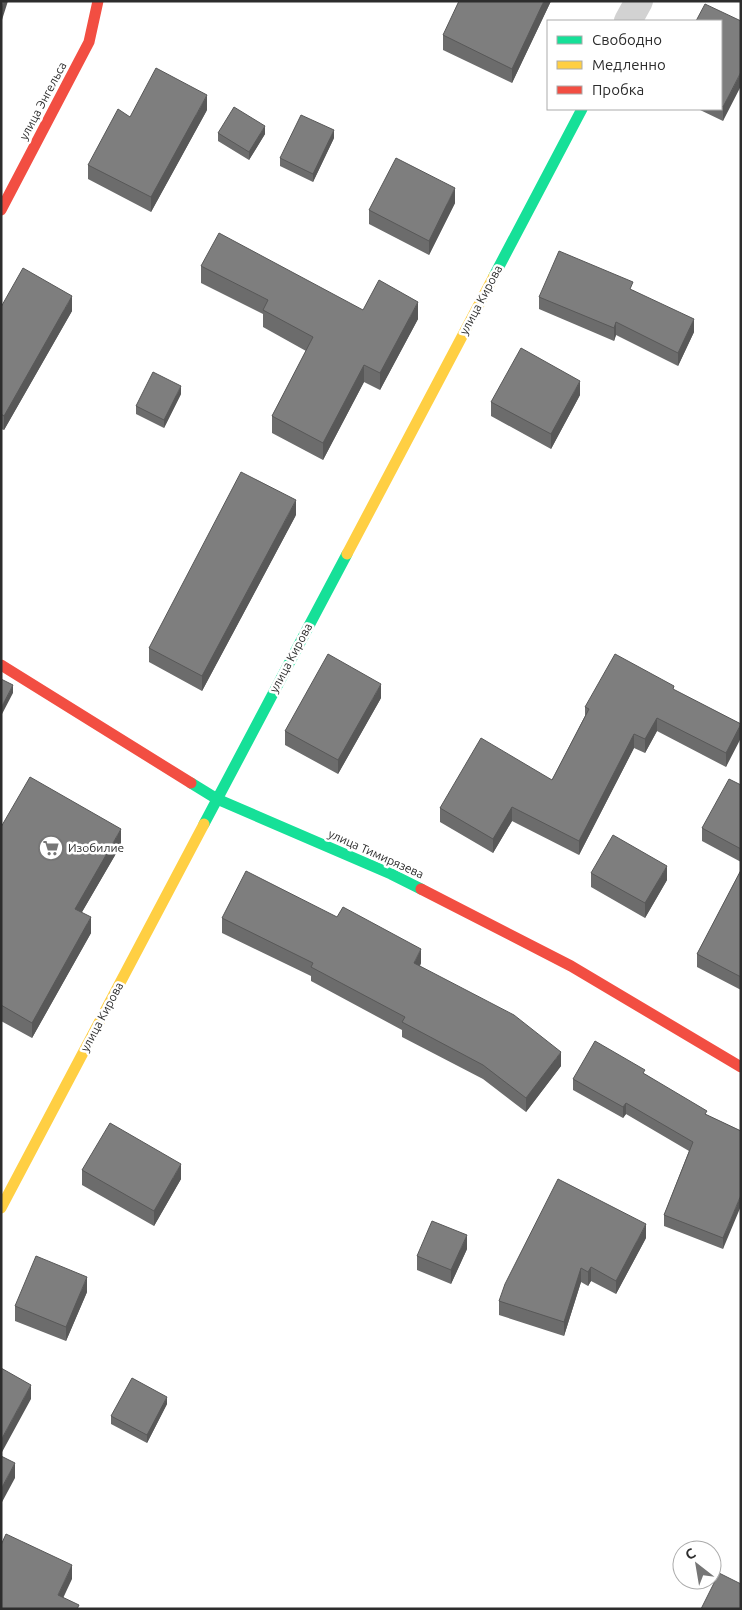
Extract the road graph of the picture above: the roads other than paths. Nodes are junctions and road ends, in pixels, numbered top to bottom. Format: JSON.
{"nodes":[{"id":1,"x":98,"y":1,"type":"edge"},
{"id":2,"x":639,"y":1,"type":"edge"},
{"id":3,"x":629,"y":20,"type":"edge"},
{"id":4,"x":581,"y":110,"type":"edge"},
{"id":5,"x":1,"y":210,"type":"edge"},
{"id":6,"x":1,"y":665,"type":"edge"},
{"id":7,"x":217,"y":799,"type":"junction"},
{"id":8,"x":741,"y":1067,"type":"edge"},
{"id":9,"x":1,"y":1208,"type":"edge"}],
"edges":[{"from":1,"to":5,"type":"street","name":"улица Энгельса"},
{"from":2,"to":3,"type":"street"},
{"from":4,"to":7,"type":"street","name":"улица Кирова"},
{"from":6,"to":7,"type":"street","name":"улица Тимирязева"},
{"from":7,"to":8,"type":"street","name":"улица Тимирязева"},
{"from":7,"to":9,"type":"street","name":"улица Кирова"}]}
